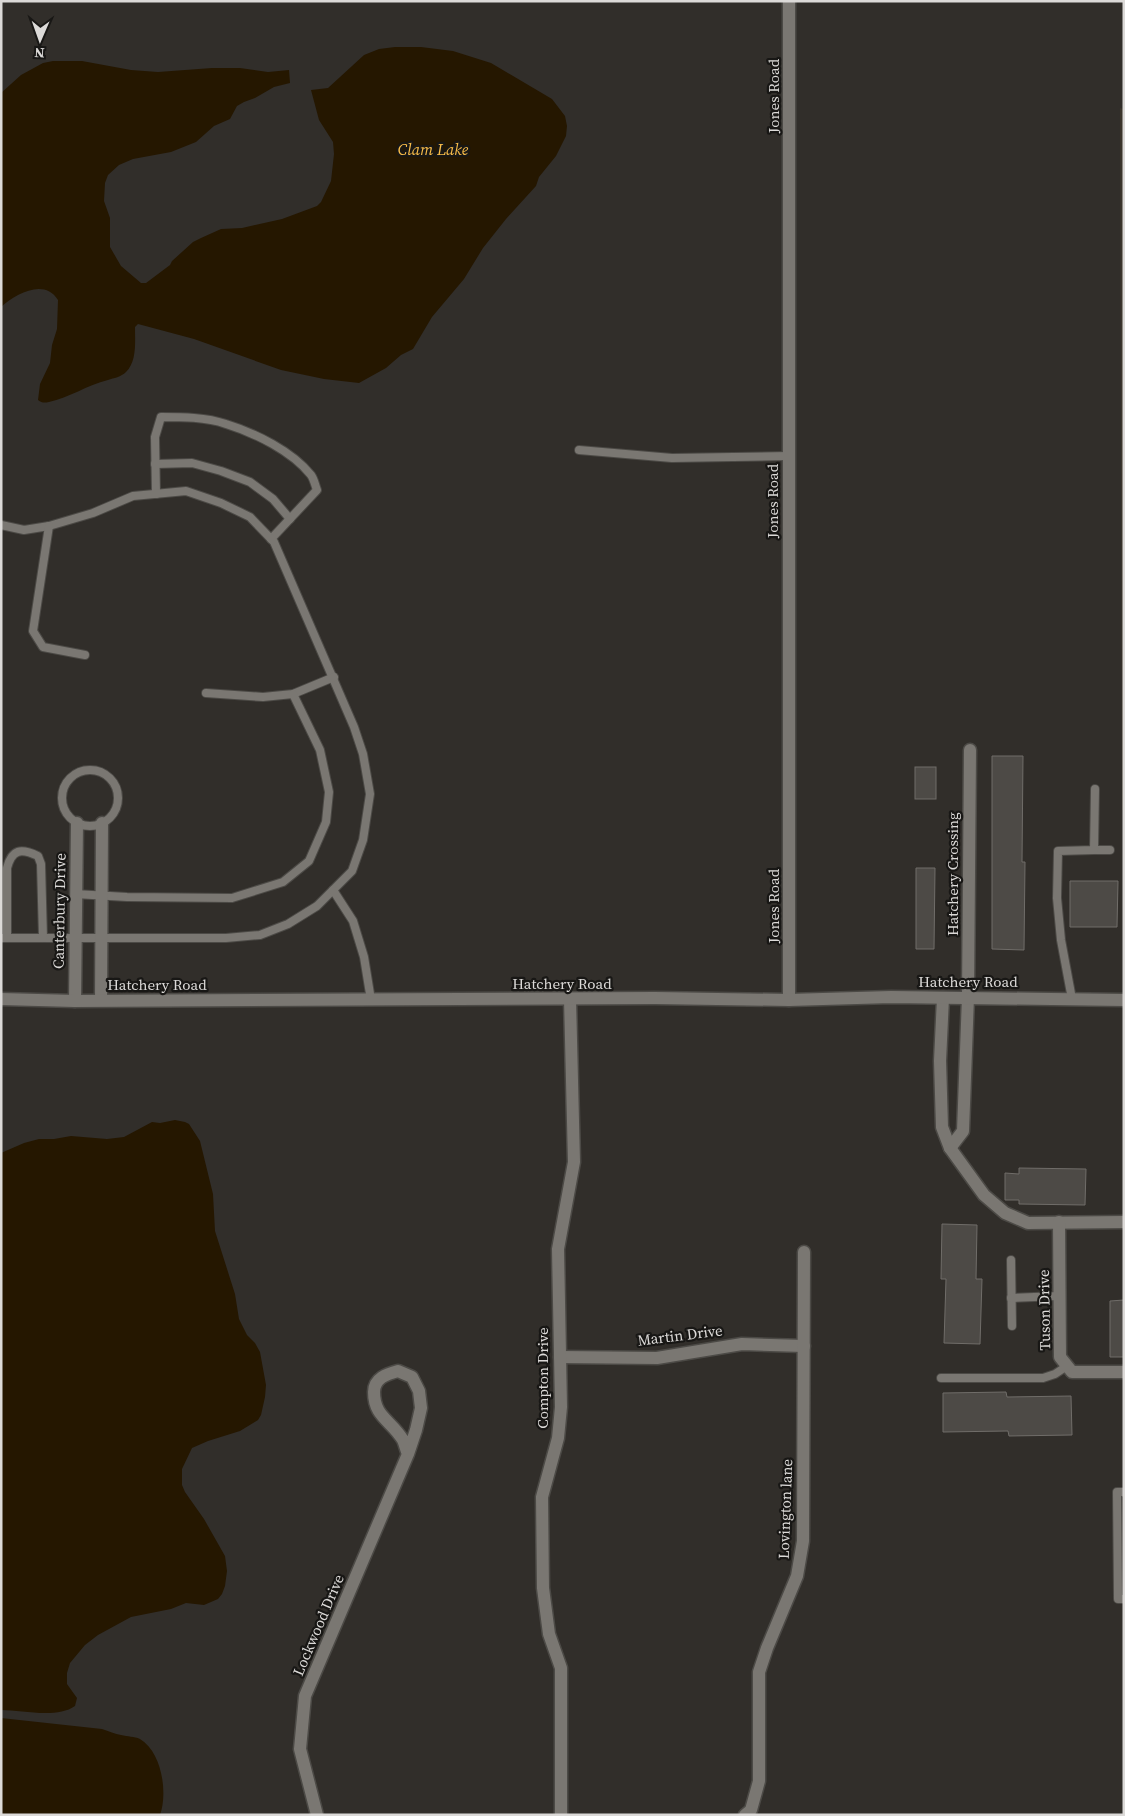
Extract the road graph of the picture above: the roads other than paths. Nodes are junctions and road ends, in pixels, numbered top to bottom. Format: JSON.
{"nodes":[{"id":1,"x":789,"y":1,"type":"edge"},
{"id":2,"x":579,"y":450,"type":"dead end"},
{"id":3,"x":789,"y":456,"type":"junction"},
{"id":4,"x":156,"y":464,"type":"junction"},
{"id":5,"x":156,"y":494,"type":"junction"},
{"id":6,"x":290,"y":519,"type":"junction"},
{"id":7,"x":1,"y":525,"type":"edge"},
{"id":8,"x":49,"y":526,"type":"junction"},
{"id":9,"x":271,"y":539,"type":"junction"},
{"id":10,"x":85,"y":655,"type":"dead end"},
{"id":11,"x":334,"y":677,"type":"junction"},
{"id":12,"x":206,"y":692,"type":"dead end"},
{"id":13,"x":293,"y":694,"type":"junction"},
{"id":14,"x":970,"y":750,"type":"dead end"},
{"id":15,"x":1095,"y":789,"type":"dead end"},
{"id":16,"x":76,"y":823,"type":"junction"},
{"id":17,"x":102,"y":823,"type":"junction"},
{"id":18,"x":1094,"y":850,"type":"junction"},
{"id":19,"x":1110,"y":850,"type":"dead end"},
{"id":20,"x":333,"y":890,"type":"junction"},
{"id":21,"x":75,"y":894,"type":"junction"},
{"id":22,"x":101,"y":895,"type":"junction"},
{"id":23,"x":4,"y":938,"type":"edge"},
{"id":24,"x":43,"y":938,"type":"junction"},
{"id":25,"x":74,"y":938,"type":"junction"},
{"id":26,"x":100,"y":938,"type":"junction"},
{"id":27,"x":968,"y":997,"type":"junction"},
{"id":28,"x":943,"y":998,"type":"junction"},
{"id":29,"x":1,"y":999,"type":"edge"},
{"id":30,"x":570,"y":999,"type":"junction"},
{"id":31,"x":1072,"y":999,"type":"junction"},
{"id":32,"x":75,"y":1000,"type":"junction"},
{"id":33,"x":100,"y":1000,"type":"junction"},
{"id":34,"x":371,"y":1000,"type":"junction"},
{"id":35,"x":790,"y":1000,"type":"junction"},
{"id":36,"x":1124,"y":1000,"type":"edge"},
{"id":37,"x":950,"y":1148,"type":"junction"},
{"id":38,"x":1059,"y":1222,"type":"junction"},
{"id":39,"x":1124,"y":1222,"type":"edge"},
{"id":40,"x":804,"y":1252,"type":"dead end"},
{"id":41,"x":1011,"y":1260,"type":"dead end"},
{"id":42,"x":1059,"y":1296,"type":"junction"},
{"id":43,"x":1011,"y":1298,"type":"junction"},
{"id":44,"x":1012,"y":1326,"type":"dead end"},
{"id":45,"x":804,"y":1346,"type":"junction"},
{"id":46,"x":560,"y":1358,"type":"junction"},
{"id":47,"x":1067,"y":1366,"type":"junction"},
{"id":48,"x":1124,"y":1372,"type":"edge"},
{"id":49,"x":941,"y":1378,"type":"dead end"},
{"id":50,"x":408,"y":1454,"type":"junction"},
{"id":51,"x":1124,"y":1492,"type":"edge"},
{"id":52,"x":1124,"y":1599,"type":"edge"},
{"id":53,"x":317,"y":1815,"type":"edge"},
{"id":54,"x":561,"y":1815,"type":"edge"},
{"id":55,"x":745,"y":1815,"type":"edge"}],
"edges":[{"from":1,"to":3,"type":"street","name":"Jones Road"},
{"from":2,"to":3,"type":"lane"},
{"from":3,"to":35,"type":"street","name":"Jones Road"},
{"from":4,"to":5,"type":"lane"},
{"from":4,"to":6,"type":"lane"},
{"from":4,"to":6,"type":"lane"},
{"from":5,"to":8,"type":"lane"},
{"from":5,"to":9,"type":"lane"},
{"from":6,"to":9,"type":"lane"},
{"from":7,"to":8,"type":"lane"},
{"from":8,"to":10,"type":"lane"},
{"from":9,"to":11,"type":"lane"},
{"from":11,"to":13,"type":"lane"},
{"from":11,"to":20,"type":"lane"},
{"from":12,"to":13,"type":"lane"},
{"from":13,"to":22,"type":"lane"},
{"from":14,"to":27,"type":"street","name":"Hatchery Crossing"},
{"from":15,"to":18,"type":"lane"},
{"from":16,"to":17,"type":"lane"},
{"from":16,"to":17,"type":"lane"},
{"from":16,"to":21,"type":"street","name":"Canterbury Drive"},
{"from":17,"to":22,"type":"street"},
{"from":18,"to":19,"type":"lane"},
{"from":18,"to":31,"type":"lane"},
{"from":20,"to":26,"type":"lane"},
{"from":20,"to":34,"type":"lane"},
{"from":21,"to":22,"type":"lane"},
{"from":21,"to":25,"type":"street","name":"Canterbury Drive"},
{"from":22,"to":26,"type":"street"},
{"from":23,"to":24,"type":"lane"},
{"from":23,"to":24,"type":"lane"},
{"from":24,"to":25,"type":"lane"},
{"from":25,"to":26,"type":"lane"},
{"from":25,"to":32,"type":"street","name":"Canterbury Drive"},
{"from":26,"to":33,"type":"street"},
{"from":27,"to":28,"type":"street","name":"Hatchery Road"},
{"from":27,"to":31,"type":"street","name":"Hatchery Road"},
{"from":27,"to":37,"type":"street"},
{"from":28,"to":35,"type":"street","name":"Hatchery Road"},
{"from":28,"to":37,"type":"street"},
{"from":29,"to":32,"type":"street","name":"Hatchery Road"},
{"from":30,"to":34,"type":"street","name":"Hatchery Road"},
{"from":30,"to":35,"type":"street","name":"Hatchery Road"},
{"from":30,"to":46,"type":"street","name":"Compton Drive"},
{"from":31,"to":36,"type":"street","name":"Hatchery Road"},
{"from":32,"to":33,"type":"street","name":"Hatchery Road"},
{"from":33,"to":34,"type":"street","name":"Hatchery Road"},
{"from":37,"to":38,"type":"street"},
{"from":38,"to":39,"type":"street"},
{"from":38,"to":42,"type":"street","name":"Tuson Drive"},
{"from":40,"to":45,"type":"street","name":"Lovington lane"},
{"from":41,"to":43,"type":"lane"},
{"from":42,"to":43,"type":"lane"},
{"from":42,"to":47,"type":"street","name":"Tuson Drive"},
{"from":43,"to":44,"type":"lane"},
{"from":45,"to":46,"type":"street","name":"Martin Drive"},
{"from":45,"to":55,"type":"street","name":"Lovington lane"},
{"from":46,"to":54,"type":"street","name":"Compton Drive"},
{"from":47,"to":48,"type":"street","name":"Tuson Drive"},
{"from":47,"to":49,"type":"lane"},
{"from":50,"to":50,"type":"street","name":"Lockwood Drive"},
{"from":50,"to":53,"type":"street","name":"Lockwood Drive"},
{"from":51,"to":52,"type":"lane"}]}
